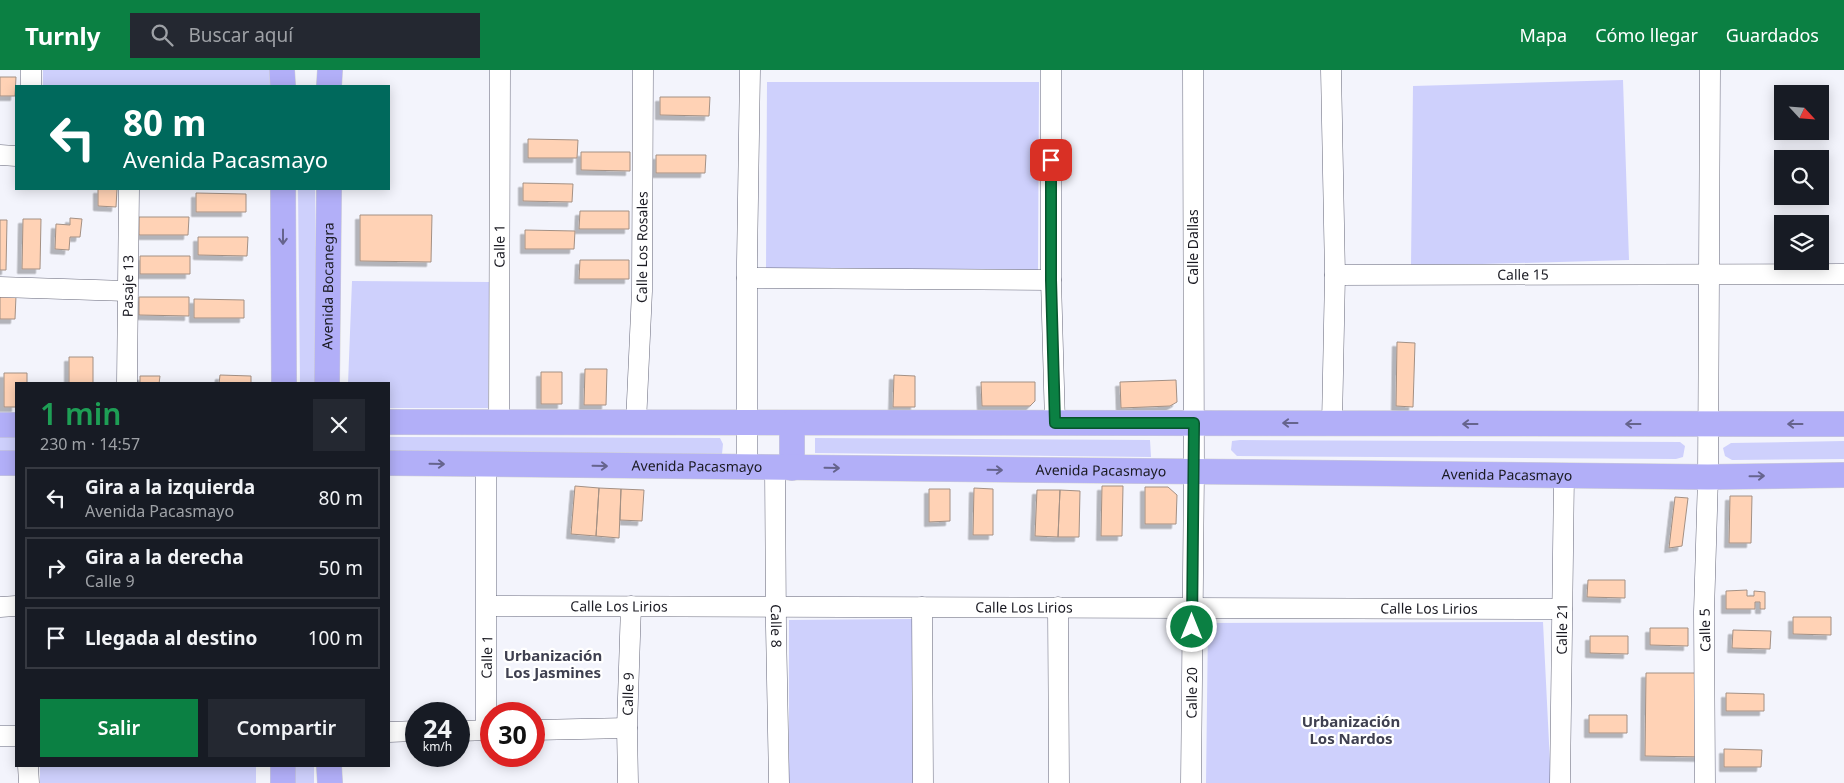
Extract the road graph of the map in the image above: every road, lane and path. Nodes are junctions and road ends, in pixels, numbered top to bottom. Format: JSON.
{"nodes":[{"id":1,"x":31,"y":70,"type":"edge"},
{"id":2,"x":282,"y":70,"type":"edge"},
{"id":3,"x":330,"y":70,"type":"edge"},
{"id":4,"x":500,"y":70,"type":"edge"},
{"id":5,"x":643,"y":70,"type":"edge"},
{"id":6,"x":750,"y":70,"type":"edge"},
{"id":7,"x":1051,"y":70,"type":"edge"},
{"id":8,"x":1193,"y":70,"type":"edge"},
{"id":9,"x":1331,"y":70,"type":"edge"},
{"id":10,"x":1710,"y":70,"type":"edge"},
{"id":11,"x":31,"y":85,"type":"edge"},
{"id":12,"x":282,"y":85,"type":"edge"},
{"id":13,"x":329,"y":85,"type":"edge"},
{"id":14,"x":0,"y":156,"type":"edge"},
{"id":15,"x":15,"y":156,"type":"edge"},
{"id":16,"x":129,"y":190,"type":"edge"},
{"id":17,"x":283,"y":190,"type":"edge"},
{"id":18,"x":329,"y":190,"type":"edge"},
{"id":19,"x":1709,"y":274,"type":"junction"},
{"id":20,"x":1844,"y":274,"type":"edge"},
{"id":21,"x":1335,"y":275,"type":"junction"},
{"id":22,"x":747,"y":278,"type":"junction"},
{"id":23,"x":1051,"y":280,"type":"junction"},
{"id":24,"x":0,"y":287,"type":"edge"},
{"id":25,"x":127,"y":291,"type":"junction"},
{"id":26,"x":127,"y":382,"type":"edge"},
{"id":27,"x":284,"y":382,"type":"edge"},
{"id":28,"x":327,"y":382,"type":"edge"},
{"id":29,"x":390,"y":422,"type":"edge"},
{"id":30,"x":499,"y":422,"type":"junction"},
{"id":31,"x":636,"y":422,"type":"junction"},
{"id":32,"x":746,"y":423,"type":"junction"},
{"id":33,"x":792,"y":423,"type":"junction"},
{"id":34,"x":1055,"y":423,"type":"junction"},
{"id":35,"x":1194,"y":423,"type":"junction"},
{"id":36,"x":1332,"y":424,"type":"junction"},
{"id":37,"x":1708,"y":424,"type":"junction"},
{"id":38,"x":1844,"y":424,"type":"edge"},
{"id":39,"x":0,"y":425,"type":"edge"},
{"id":40,"x":15,"y":425,"type":"edge"},
{"id":41,"x":0,"y":463,"type":"edge"},
{"id":42,"x":15,"y":463,"type":"edge"},
{"id":43,"x":390,"y":464,"type":"edge"},
{"id":44,"x":486,"y":464,"type":"junction"},
{"id":45,"x":747,"y":467,"type":"junction"},
{"id":46,"x":784,"y":468,"type":"junction"},
{"id":47,"x":1194,"y":472,"type":"junction"},
{"id":48,"x":1844,"y":475,"type":"edge"},
{"id":49,"x":1564,"y":476,"type":"junction"},
{"id":50,"x":1708,"y":477,"type":"junction"},
{"id":51,"x":15,"y":606,"type":"edge"},
{"id":52,"x":488,"y":606,"type":"junction"},
{"id":53,"x":631,"y":606,"type":"junction"},
{"id":54,"x":777,"y":606,"type":"junction"},
{"id":55,"x":0,"y":607,"type":"edge"},
{"id":56,"x":922,"y":607,"type":"junction"},
{"id":57,"x":1058,"y":607,"type":"junction"},
{"id":58,"x":1192,"y":608,"type":"junction"},
{"id":59,"x":1562,"y":609,"type":"junction"},
{"id":60,"x":489,"y":702,"type":"edge"},
{"id":61,"x":627,"y":728,"type":"junction"},
{"id":62,"x":545,"y":730,"type":"edge"},
{"id":63,"x":390,"y":732,"type":"edge"},
{"id":64,"x":405,"y":732,"type":"edge"},
{"id":65,"x":0,"y":736,"type":"edge"},
{"id":66,"x":15,"y":736,"type":"edge"},
{"id":67,"x":28,"y":767,"type":"edge"},
{"id":68,"x":283,"y":767,"type":"edge"},
{"id":69,"x":330,"y":767,"type":"edge"},
{"id":70,"x":29,"y":783,"type":"edge"},
{"id":71,"x":283,"y":783,"type":"edge"},
{"id":72,"x":330,"y":783,"type":"edge"},
{"id":73,"x":628,"y":783,"type":"edge"},
{"id":74,"x":779,"y":783,"type":"edge"},
{"id":75,"x":923,"y":783,"type":"edge"},
{"id":76,"x":1059,"y":783,"type":"edge"},
{"id":77,"x":1191,"y":783,"type":"edge"},
{"id":78,"x":1560,"y":783,"type":"edge"},
{"id":79,"x":1704,"y":783,"type":"edge"}],
"edges":[{"from":1,"to":11,"type":"street"},
{"from":2,"to":12,"type":"main road"},
{"from":3,"to":13,"type":"main road"},
{"from":4,"to":30,"type":"street","name":"Calle 1"},
{"from":5,"to":31,"type":"street","name":"Calle Los Rosales"},
{"from":6,"to":22,"type":"street"},
{"from":7,"to":23,"type":"street"},
{"from":8,"to":35,"type":"street","name":"Calle Dallas"},
{"from":9,"to":21,"type":"street"},
{"from":10,"to":19,"type":"street"},
{"from":14,"to":15,"type":"street"},
{"from":16,"to":25,"type":"street","name":"Pasaje 13"},
{"from":17,"to":27,"type":"main road","one_way":true},
{"from":18,"to":28,"type":"main road","name":"Avenida Bocanegra"},
{"from":19,"to":20,"type":"street","name":"Calle 15"},
{"from":19,"to":21,"type":"street","name":"Calle 15"},
{"from":19,"to":37,"type":"street"},
{"from":21,"to":36,"type":"street"},
{"from":22,"to":23,"type":"street"},
{"from":22,"to":32,"type":"street"},
{"from":23,"to":34,"type":"street"},
{"from":24,"to":25,"type":"street"},
{"from":25,"to":26,"type":"street","name":"Pasaje 13"},
{"from":29,"to":30,"type":"main road"},
{"from":30,"to":31,"type":"main road"},
{"from":31,"to":32,"type":"main road"},
{"from":32,"to":33,"type":"main road"},
{"from":32,"to":45,"type":"street"},
{"from":33,"to":34,"type":"main road"},
{"from":33,"to":46,"type":"main road"},
{"from":34,"to":35,"type":"main road"},
{"from":36,"to":35,"type":"main road","one_way":true},
{"from":35,"to":47,"type":"street","name":"Calle 20"},
{"from":37,"to":36,"type":"main road","one_way":true},
{"from":38,"to":37,"type":"main road","one_way":true},
{"from":37,"to":50,"type":"street"},
{"from":39,"to":40,"type":"main road"},
{"from":41,"to":42,"type":"main road"},
{"from":43,"to":44,"type":"main road","name":"Avenida Pacasmayo","one_way":true},
{"from":44,"to":45,"type":"main road","name":"Avenida Pacasmayo","one_way":true},
{"from":44,"to":52,"type":"street","name":"Calle 1"},
{"from":45,"to":46,"type":"main road","name":"Avenida Pacasmayo"},
{"from":46,"to":47,"type":"main road","name":"Avenida Pacasmayo","one_way":true},
{"from":46,"to":54,"type":"street","name":"Calle 8"},
{"from":47,"to":49,"type":"main road","name":"Avenida Pacasmayo"},
{"from":47,"to":58,"type":"street","name":"Calle 20"},
{"from":50,"to":48,"type":"main road","name":"Avenida Pacasmayo","one_way":true},
{"from":49,"to":50,"type":"main road","name":"Avenida Pacasmayo"},
{"from":49,"to":59,"type":"street","name":"Calle 21"},
{"from":50,"to":79,"type":"street","name":"Calle 5"},
{"from":51,"to":55,"type":"street"},
{"from":52,"to":53,"type":"street","name":"Calle Los Lirios"},
{"from":52,"to":60,"type":"street","name":"Calle 1"},
{"from":53,"to":54,"type":"street","name":"Calle Los Lirios"},
{"from":53,"to":61,"type":"street","name":"Calle 9"},
{"from":54,"to":56,"type":"street","name":"Calle Los Lirios"},
{"from":54,"to":74,"type":"street","name":"Calle 8"},
{"from":56,"to":57,"type":"street","name":"Calle Los Lirios"},
{"from":56,"to":75,"type":"street"},
{"from":57,"to":58,"type":"street","name":"Calle Los Lirios"},
{"from":57,"to":76,"type":"street"},
{"from":58,"to":59,"type":"street","name":"Calle Los Lirios"},
{"from":58,"to":77,"type":"street","name":"Calle 20"},
{"from":59,"to":78,"type":"street","name":"Calle 21"},
{"from":61,"to":62,"type":"street"},
{"from":61,"to":73,"type":"street","name":"Calle 9"},
{"from":63,"to":64,"type":"street"},
{"from":65,"to":66,"type":"street"},
{"from":67,"to":70,"type":"street"},
{"from":68,"to":71,"type":"main road"},
{"from":69,"to":72,"type":"main road"}]}
